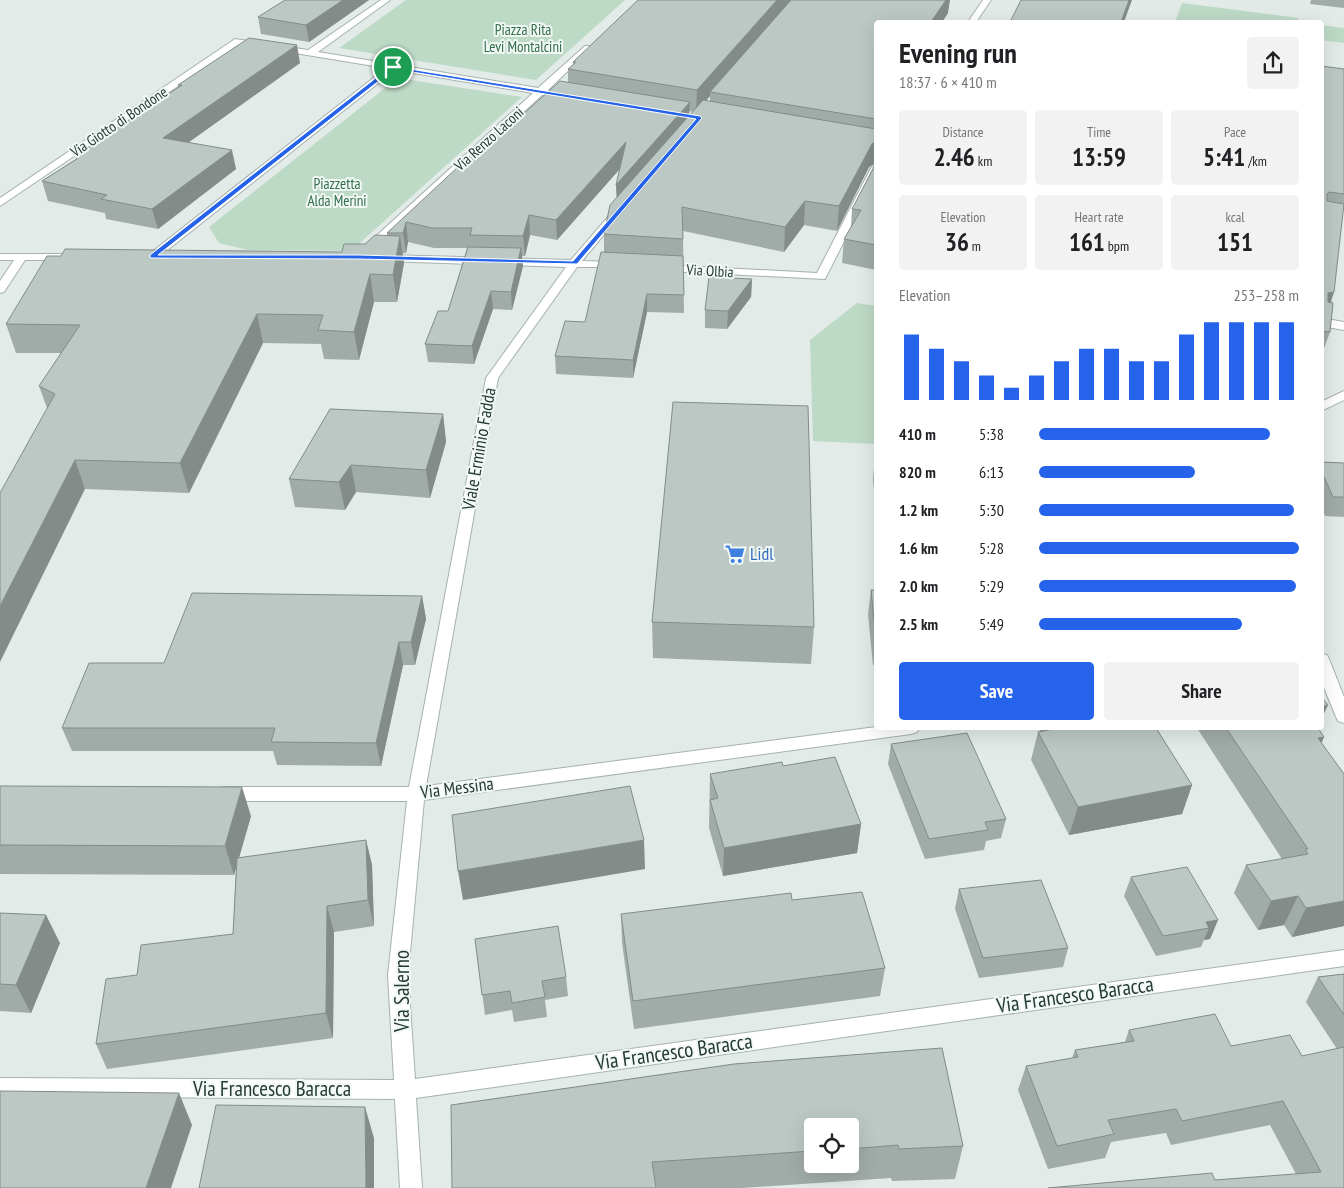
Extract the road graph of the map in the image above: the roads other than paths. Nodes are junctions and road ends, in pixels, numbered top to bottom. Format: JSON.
{"nodes":[{"id":1,"x":386,"y":0,"type":"edge"},
{"id":2,"x":987,"y":0,"type":"edge"},
{"id":3,"x":973,"y":20,"type":"edge"},
{"id":4,"x":599,"y":38,"type":"edge"},
{"id":5,"x":310,"y":53,"type":"junction"},
{"id":6,"x":393,"y":67,"type":"junction"},
{"id":7,"x":540,"y":92,"type":"junction"},
{"id":8,"x":577,"y":98,"type":"edge"},
{"id":9,"x":874,"y":172,"type":"edge"},
{"id":10,"x":0,"y":203,"type":"edge"},
{"id":11,"x":623,"y":207,"type":"edge"},
{"id":12,"x":0,"y":257,"type":"edge"},
{"id":13,"x":22,"y":257,"type":"junction"},
{"id":14,"x":82,"y":257,"type":"edge"},
{"id":15,"x":172,"y":257,"type":"edge"},
{"id":16,"x":575,"y":262,"type":"junction"},
{"id":17,"x":634,"y":266,"type":"edge"},
{"id":18,"x":654,"y":267,"type":"edge"},
{"id":19,"x":0,"y":290,"type":"edge"},
{"id":20,"x":1324,"y":323,"type":"edge"},
{"id":21,"x":1344,"y":326,"type":"edge"},
{"id":22,"x":1344,"y":395,"type":"edge"},
{"id":23,"x":1324,"y":405,"type":"edge"},
{"id":24,"x":1324,"y":670,"type":"edge"},
{"id":25,"x":1344,"y":717,"type":"edge"},
{"id":26,"x":896,"y":730,"type":"edge"},
{"id":27,"x":205,"y":794,"type":"edge"},
{"id":28,"x":416,"y":794,"type":"junction"},
{"id":29,"x":1344,"y":958,"type":"edge"},
{"id":30,"x":0,"y":1087,"type":"edge"},
{"id":31,"x":405,"y":1090,"type":"junction"},
{"id":32,"x":411,"y":1188,"type":"edge"}],
"edges":[{"from":1,"to":5,"type":"street"},
{"from":2,"to":3,"type":"street"},
{"from":4,"to":7,"type":"street","name":"Via Renzo Laconi"},
{"from":5,"to":6,"type":"street"},
{"from":5,"to":10,"type":"street","name":"Via Giotto di Bondone"},
{"from":6,"to":7,"type":"street"},
{"from":6,"to":15,"type":"street"},
{"from":7,"to":8,"type":"street"},
{"from":7,"to":16,"type":"street","name":"Via Renzo Laconi"},
{"from":9,"to":18,"type":"street","name":"Via Olbia"},
{"from":11,"to":16,"type":"street","name":"Viale Erminio Fadda"},
{"from":12,"to":13,"type":"street"},
{"from":13,"to":14,"type":"street"},
{"from":13,"to":19,"type":"street"},
{"from":16,"to":17,"type":"street"},
{"from":16,"to":28,"type":"street","name":"Viale Erminio Fadda"},
{"from":20,"to":21,"type":"street"},
{"from":22,"to":23,"type":"street"},
{"from":24,"to":25,"type":"street"},
{"from":26,"to":28,"type":"street","name":"Via Messina"},
{"from":27,"to":28,"type":"street","name":"Via Messina"},
{"from":28,"to":31,"type":"street","name":"Via Salerno"},
{"from":29,"to":31,"type":"street","name":"Via Francesco Baracca"},
{"from":30,"to":31,"type":"street","name":"Via Francesco Baracca"},
{"from":31,"to":32,"type":"street","name":"Via Salerno"}]}
